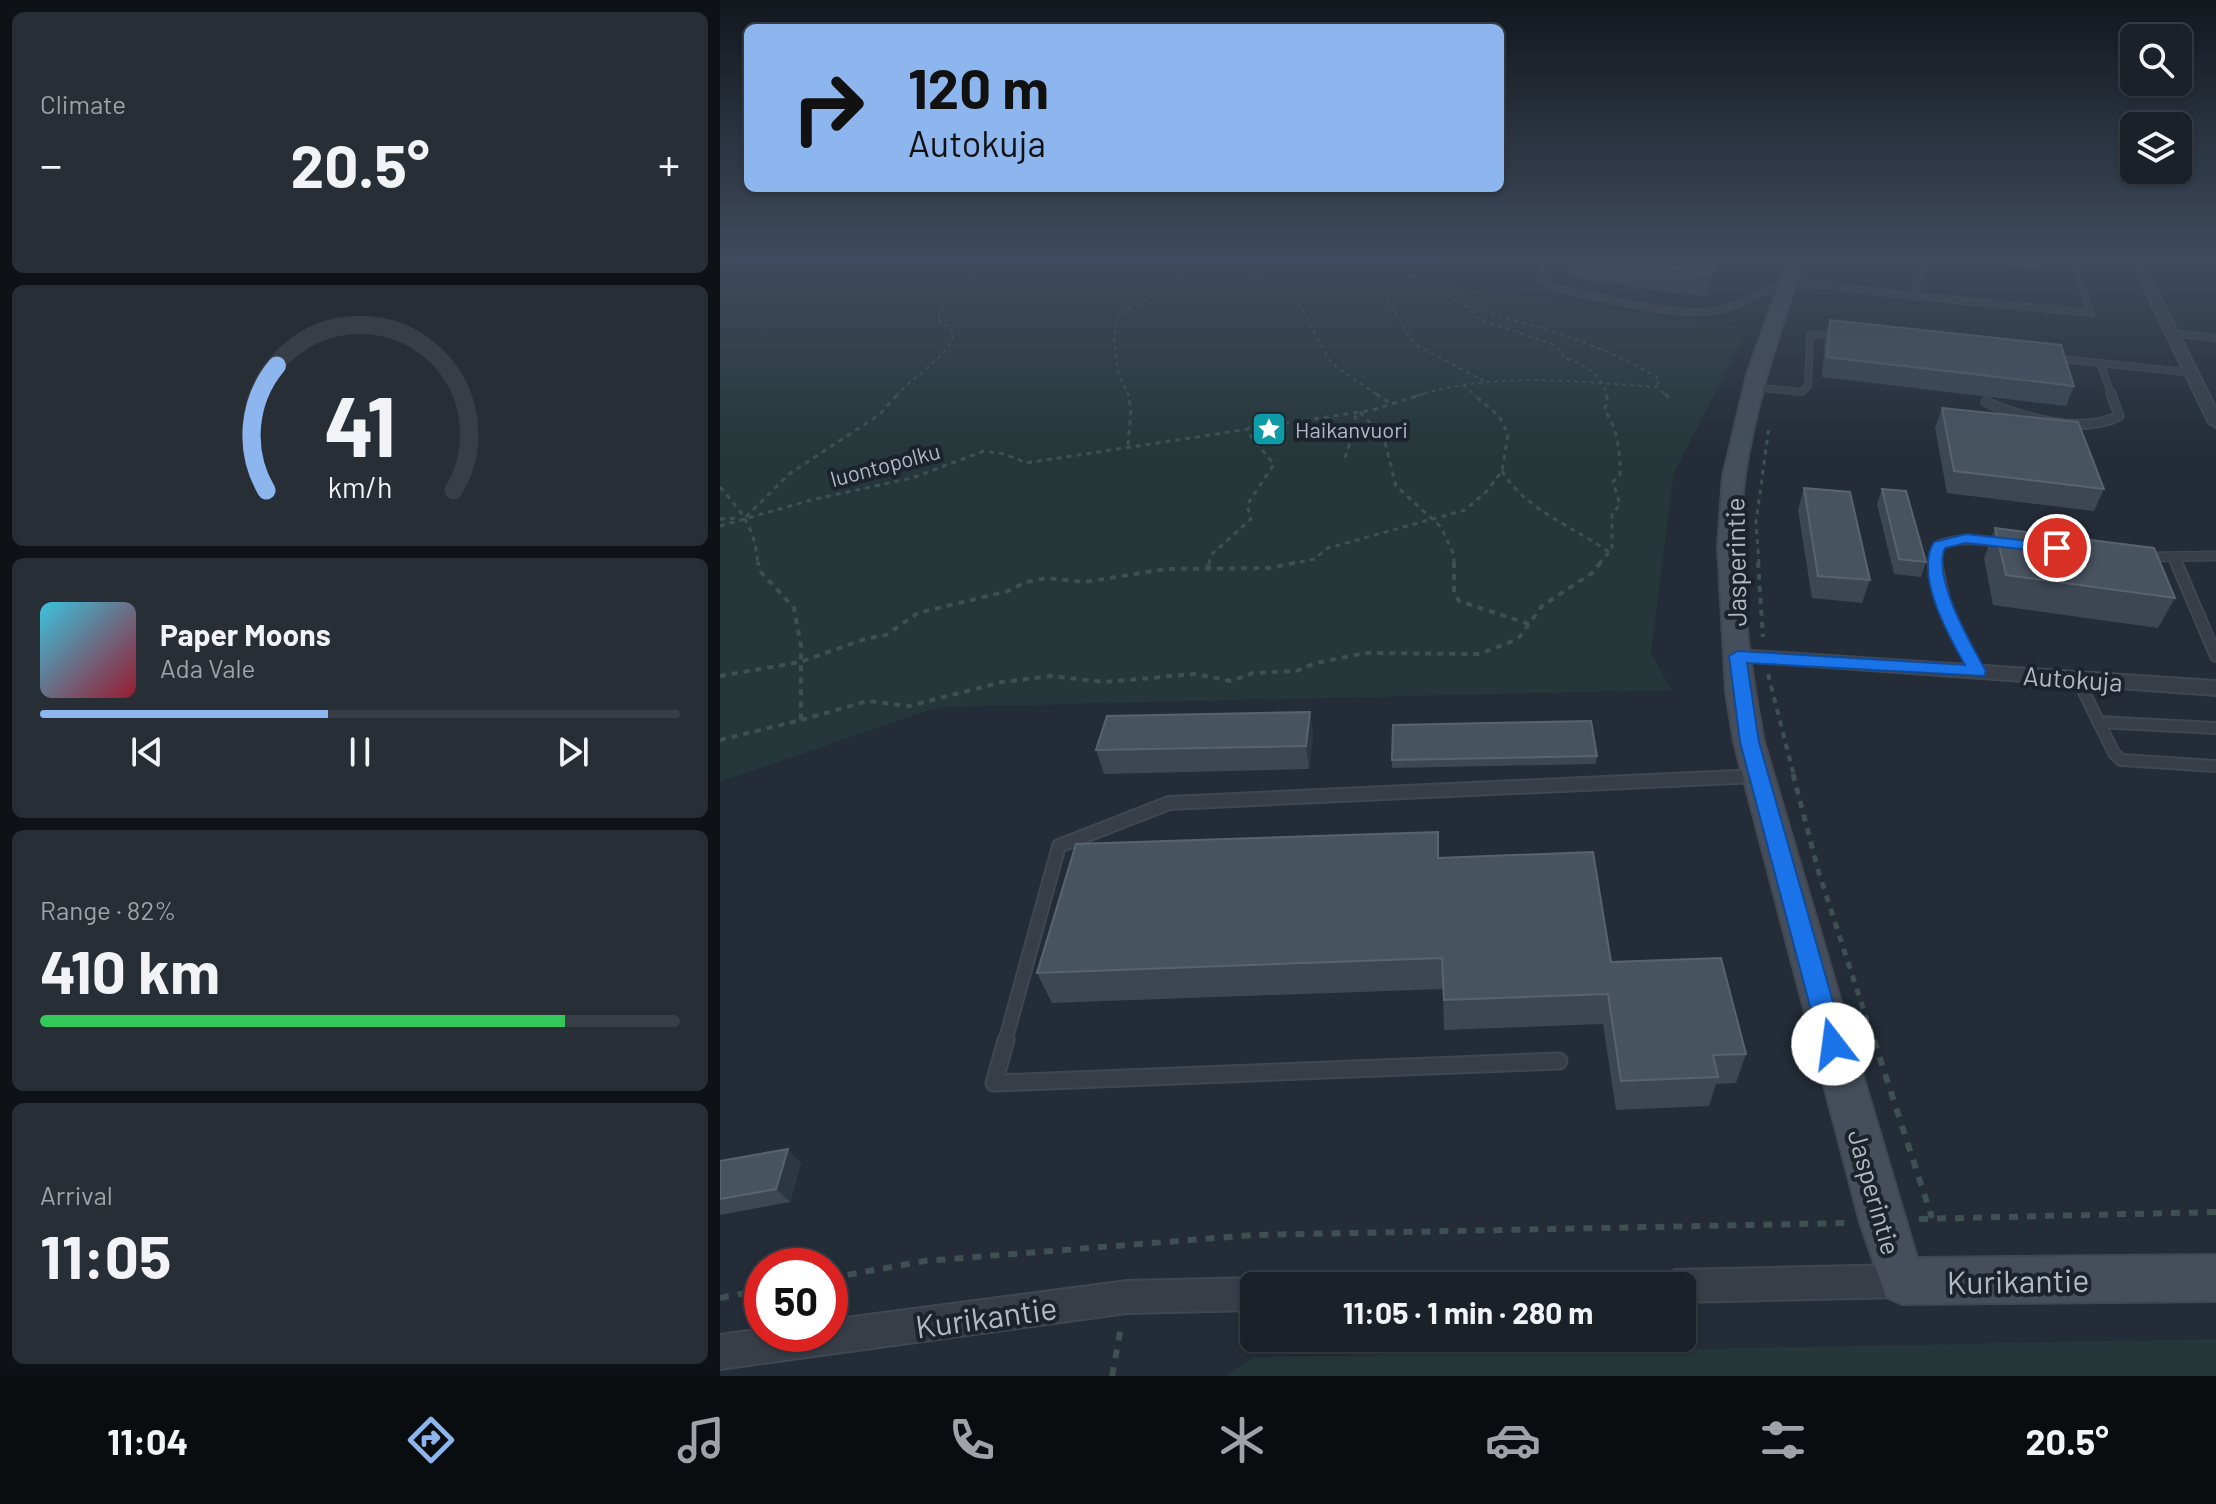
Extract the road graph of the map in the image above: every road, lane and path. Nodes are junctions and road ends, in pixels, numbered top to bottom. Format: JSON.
{"nodes":[{"id":1,"x":945,"y":325,"type":"edge"},
{"id":2,"x":1116,"y":325,"type":"edge"},
{"id":3,"x":1311,"y":325,"type":"edge"},
{"id":4,"x":1402,"y":325,"type":"edge"},
{"id":5,"x":1496,"y":325,"type":"edge"},
{"id":6,"x":1531,"y":325,"type":"edge"},
{"id":7,"x":1779,"y":325,"type":"edge"},
{"id":8,"x":2169,"y":325,"type":"edge"},
{"id":9,"x":2173,"y":333,"type":"junction"},
{"id":10,"x":1853,"y":335,"type":"edge"},
{"id":11,"x":2216,"y":338,"type":"edge"},
{"id":12,"x":2038,"y":356,"type":"edge"},
{"id":13,"x":2100,"y":363,"type":"junction"},
{"id":14,"x":2194,"y":373,"type":"junction"},
{"id":15,"x":1488,"y":383,"type":"junction"},
{"id":16,"x":1605,"y":384,"type":"junction"},
{"id":17,"x":1463,"y":385,"type":"junction"},
{"id":18,"x":1657,"y":387,"type":"junction"},
{"id":19,"x":1765,"y":389,"type":"junction"},
{"id":20,"x":1669,"y":398,"type":"dead end"},
{"id":21,"x":1986,"y":402,"type":"dead end"},
{"id":22,"x":1391,"y":404,"type":"junction"},
{"id":23,"x":1358,"y":412,"type":"junction"},
{"id":24,"x":2216,"y":423,"type":"edge"},
{"id":25,"x":1248,"y":427,"type":"junction"},
{"id":26,"x":1128,"y":445,"type":"junction"},
{"id":27,"x":1345,"y":458,"type":"dead end"},
{"id":28,"x":1502,"y":471,"type":"junction"},
{"id":29,"x":720,"y":487,"type":"edge"},
{"id":30,"x":746,"y":517,"type":"junction"},
{"id":31,"x":720,"y":519,"type":"edge"},
{"id":32,"x":1433,"y":521,"type":"junction"},
{"id":33,"x":720,"y":526,"type":"edge"},
{"id":34,"x":2012,"y":543,"type":"edge"},
{"id":35,"x":1609,"y":552,"type":"junction"},
{"id":36,"x":2133,"y":556,"type":"edge"},
{"id":37,"x":2216,"y":556,"type":"edge"},
{"id":38,"x":2174,"y":557,"type":"junction"},
{"id":39,"x":1207,"y":570,"type":"junction"},
{"id":40,"x":1530,"y":624,"type":"junction"},
{"id":41,"x":1751,"y":656,"type":"junction"},
{"id":42,"x":2216,"y":656,"type":"edge"},
{"id":43,"x":800,"y":662,"type":"junction"},
{"id":44,"x":1977,"y":671,"type":"junction"},
{"id":45,"x":720,"y":676,"type":"edge"},
{"id":46,"x":2077,"y":678,"type":"junction"},
{"id":47,"x":2216,"y":688,"type":"edge"},
{"id":48,"x":801,"y":720,"type":"junction"},
{"id":49,"x":2098,"y":722,"type":"junction"},
{"id":50,"x":2216,"y":728,"type":"edge"},
{"id":51,"x":720,"y":740,"type":"edge"},
{"id":52,"x":2216,"y":766,"type":"edge"},
{"id":53,"x":1759,"y":776,"type":"junction"},
{"id":54,"x":1559,"y":1061,"type":"dead end"},
{"id":55,"x":2216,"y":1212,"type":"edge"},
{"id":56,"x":1932,"y":1218,"type":"junction"},
{"id":57,"x":1882,"y":1222,"type":"junction"},
{"id":58,"x":848,"y":1275,"type":"edge"},
{"id":59,"x":2216,"y":1278,"type":"edge"},
{"id":60,"x":1902,"y":1281,"type":"junction"},
{"id":61,"x":1696,"y":1286,"type":"edge"},
{"id":62,"x":744,"y":1293,"type":"edge"},
{"id":63,"x":1240,"y":1294,"type":"edge"},
{"id":64,"x":1127,"y":1297,"type":"junction"},
{"id":65,"x":720,"y":1298,"type":"edge"},
{"id":66,"x":720,"y":1352,"type":"edge"},
{"id":67,"x":1112,"y":1376,"type":"edge"}],
"edges":[{"from":1,"to":30,"type":"path"},
{"from":2,"to":26,"type":"path"},
{"from":3,"to":22,"type":"path"},
{"from":4,"to":15,"type":"path"},
{"from":5,"to":16,"type":"path"},
{"from":6,"to":18,"type":"path"},
{"from":7,"to":19,"type":"main road","name":"Jasperintie"},
{"from":8,"to":9,"type":"street"},
{"from":9,"to":11,"type":"lane"},
{"from":9,"to":14,"type":"street"},
{"from":10,"to":19,"type":"lane"},
{"from":12,"to":13,"type":"lane"},
{"from":13,"to":14,"type":"lane"},
{"from":13,"to":21,"type":"lane"},
{"from":14,"to":24,"type":"street"},
{"from":15,"to":16,"type":"path","name":"luontopolku"},
{"from":15,"to":17,"type":"path","name":"luontopolku"},
{"from":16,"to":18,"type":"path","name":"luontopolku"},
{"from":16,"to":35,"type":"path"},
{"from":17,"to":22,"type":"path","name":"luontopolku"},
{"from":17,"to":28,"type":"path"},
{"from":18,"to":20,"type":"path"},
{"from":19,"to":41,"type":"path"},
{"from":19,"to":41,"type":"main road","name":"Jasperintie"},
{"from":22,"to":23,"type":"path","name":"luontopolku"},
{"from":23,"to":25,"type":"path","name":"luontopolku"},
{"from":23,"to":27,"type":"path"},
{"from":23,"to":32,"type":"path"},
{"from":25,"to":26,"type":"path","name":"luontopolku"},
{"from":25,"to":39,"type":"path"},
{"from":26,"to":30,"type":"path","name":"luontopolku"},
{"from":28,"to":32,"type":"path"},
{"from":28,"to":35,"type":"path"},
{"from":29,"to":30,"type":"path"},
{"from":30,"to":31,"type":"path"},
{"from":30,"to":33,"type":"path"},
{"from":30,"to":43,"type":"path"},
{"from":32,"to":39,"type":"path"},
{"from":32,"to":40,"type":"path"},
{"from":34,"to":44,"type":"lane"},
{"from":35,"to":40,"type":"path"},
{"from":36,"to":38,"type":"lane"},
{"from":37,"to":38,"type":"lane"},
{"from":38,"to":42,"type":"lane"},
{"from":39,"to":43,"type":"path"},
{"from":40,"to":48,"type":"path"},
{"from":41,"to":44,"type":"street","name":"Autokuja"},
{"from":41,"to":53,"type":"main road","name":"Jasperintie"},
{"from":41,"to":56,"type":"path"},
{"from":43,"to":45,"type":"path"},
{"from":43,"to":48,"type":"path"},
{"from":44,"to":46,"type":"street","name":"Autokuja"},
{"from":46,"to":47,"type":"street","name":"Autokuja"},
{"from":46,"to":49,"type":"lane"},
{"from":48,"to":51,"type":"path"},
{"from":49,"to":50,"type":"lane"},
{"from":49,"to":52,"type":"lane"},
{"from":53,"to":54,"type":"lane"},
{"from":53,"to":57,"type":"main road","name":"Jasperintie"},
{"from":55,"to":56,"type":"path"},
{"from":56,"to":57,"type":"path"},
{"from":57,"to":58,"type":"path"},
{"from":57,"to":60,"type":"main road","name":"Jasperintie"},
{"from":59,"to":60,"type":"main road","name":"Kurikantie"},
{"from":60,"to":61,"type":"street","name":"Kurikantie"},
{"from":62,"to":65,"type":"path"},
{"from":63,"to":64,"type":"street","name":"Kurikantie"},
{"from":64,"to":66,"type":"street","name":"Kurikantie"},
{"from":64,"to":67,"type":"path"}]}
